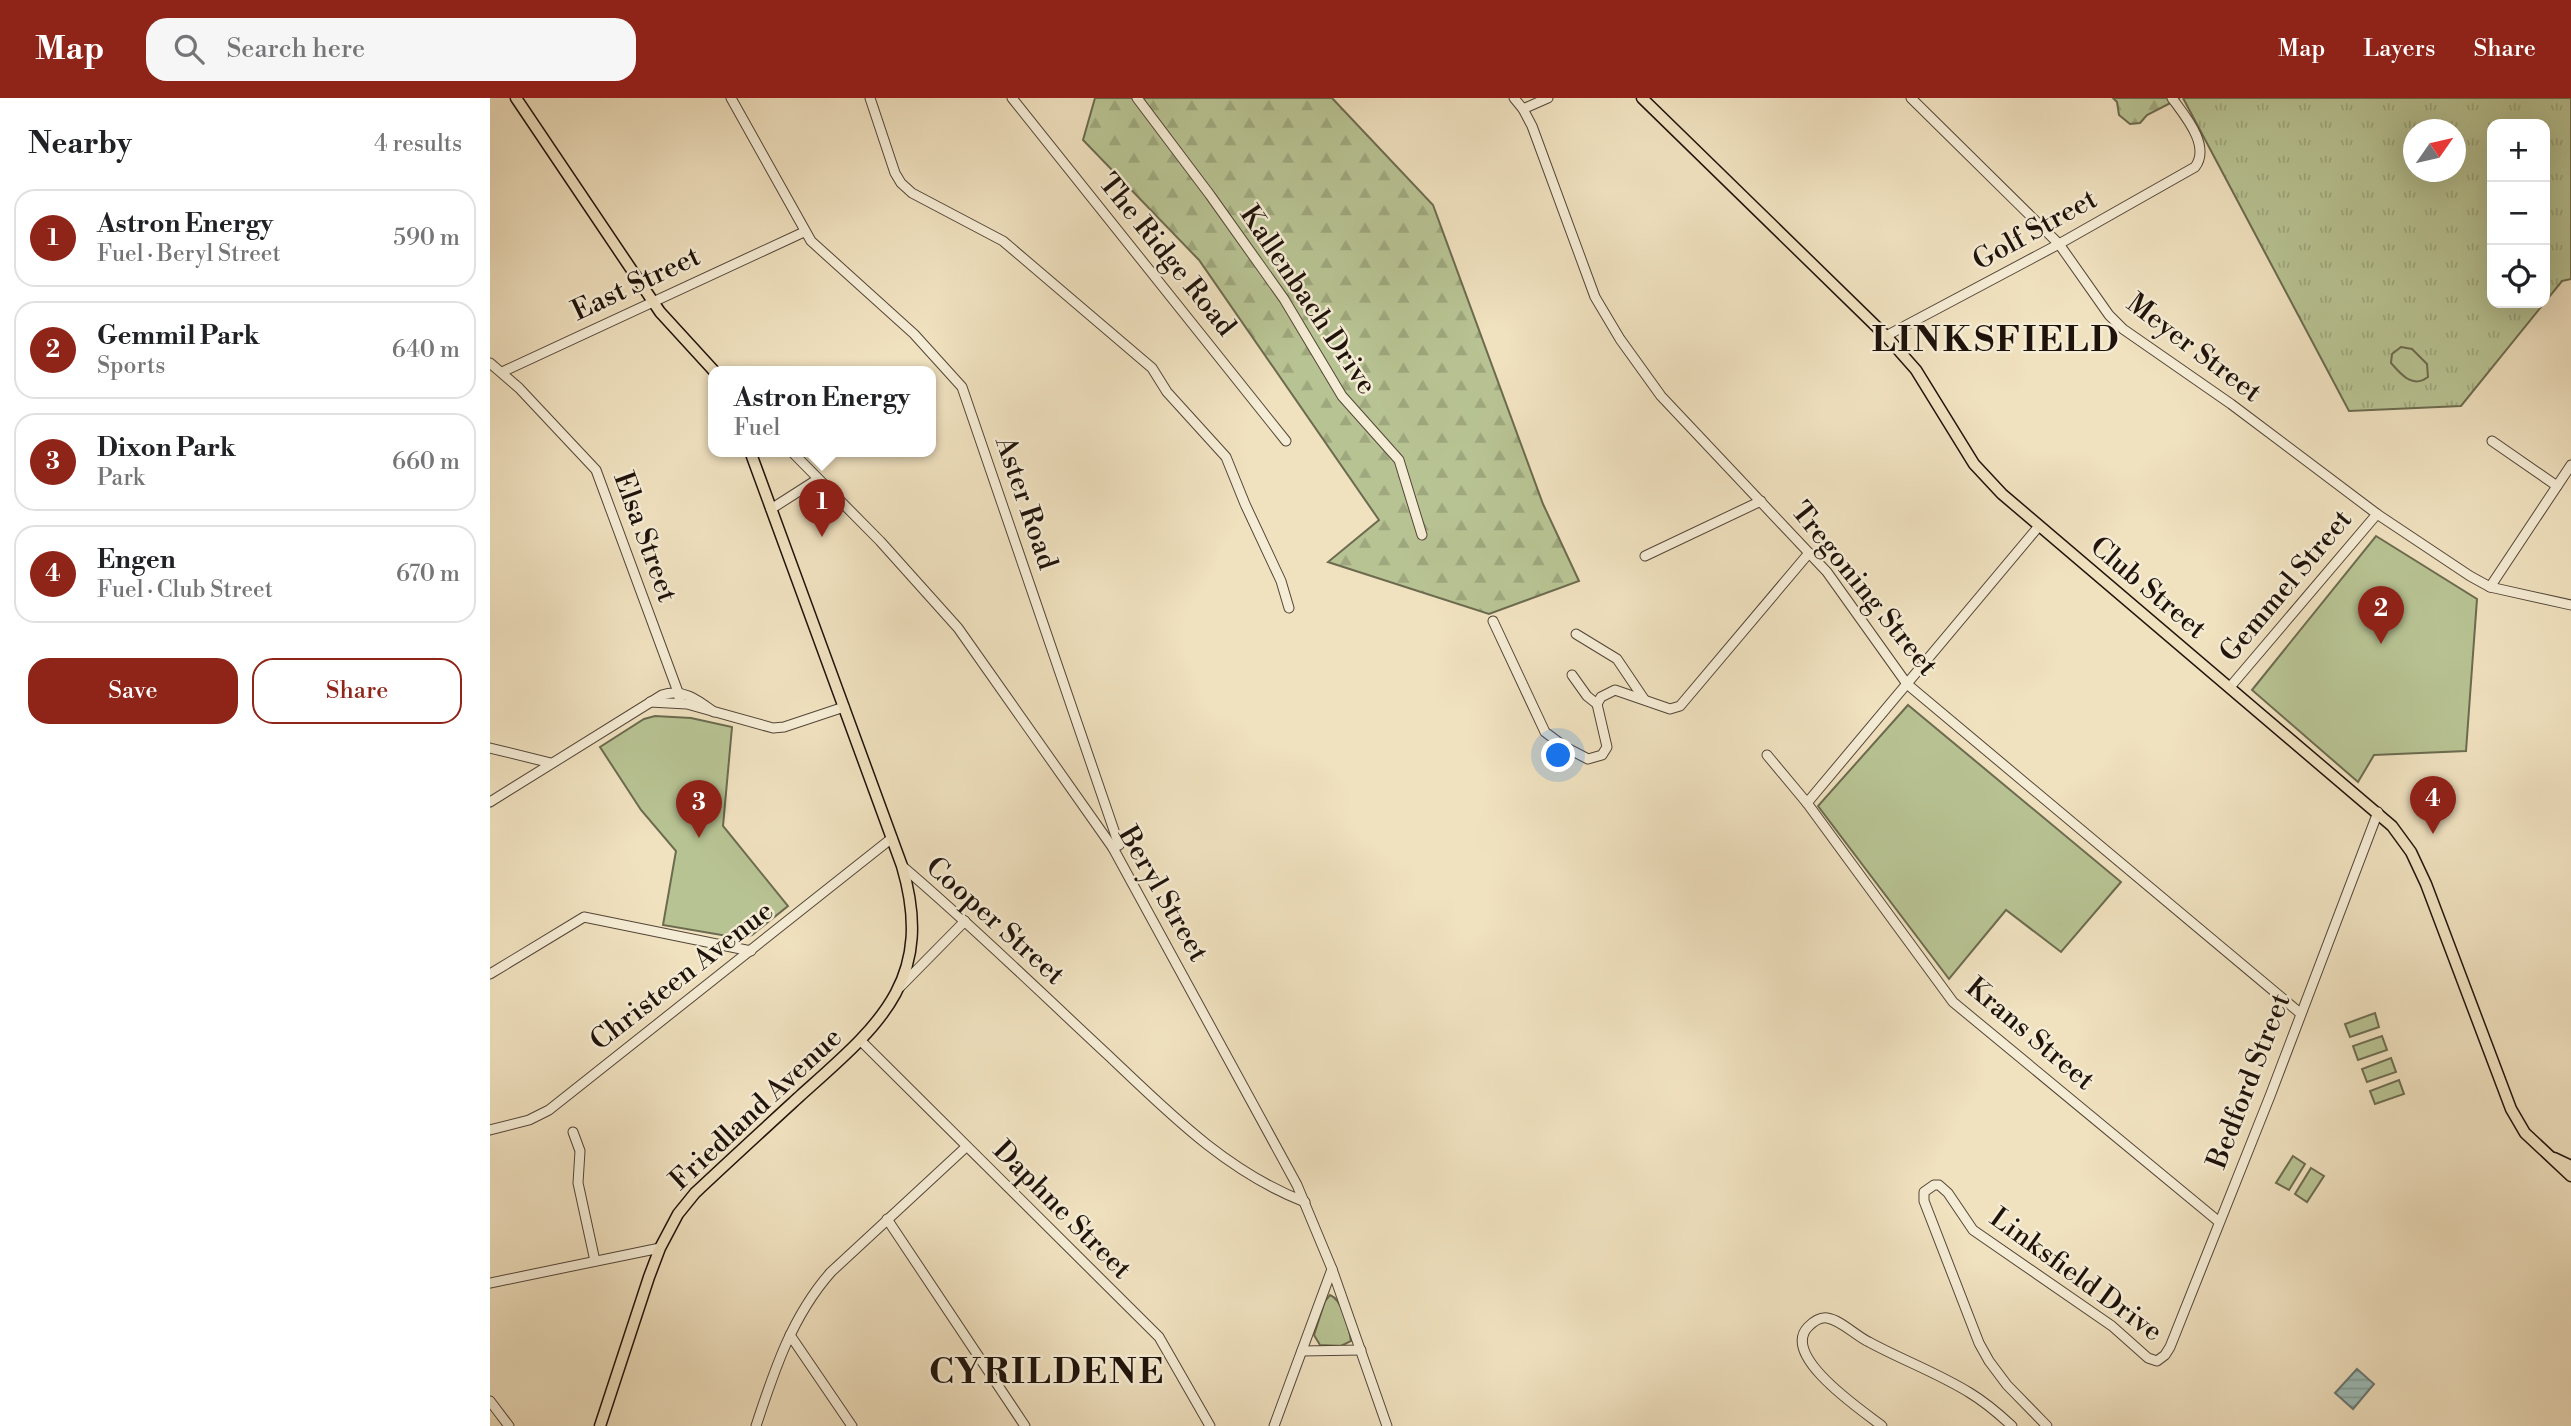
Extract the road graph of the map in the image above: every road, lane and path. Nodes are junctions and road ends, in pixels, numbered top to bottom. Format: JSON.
{"nodes":[{"id":1,"x":516,"y":98,"type":"edge"},
{"id":2,"x":731,"y":98,"type":"edge"},
{"id":3,"x":870,"y":98,"type":"edge"},
{"id":4,"x":1012,"y":98,"type":"edge"},
{"id":5,"x":1137,"y":98,"type":"edge"},
{"id":6,"x":1514,"y":98,"type":"edge"},
{"id":7,"x":1548,"y":98,"type":"edge"},
{"id":8,"x":1642,"y":98,"type":"edge"},
{"id":9,"x":1912,"y":98,"type":"edge"},
{"id":10,"x":2172,"y":98,"type":"edge"},
{"id":11,"x":1523,"y":109,"type":"junction"},
{"id":12,"x":804,"y":232,"type":"junction"},
{"id":13,"x":2059,"y":244,"type":"junction"},
{"id":14,"x":653,"y":301,"type":"junction"},
{"id":15,"x":1886,"y":336,"type":"junction"},
{"id":16,"x":490,"y":363,"type":"edge"},
{"id":17,"x":709,"y":366,"type":"edge"},
{"id":18,"x":502,"y":372,"type":"junction"},
{"id":19,"x":1286,"y":441,"type":"dead end"},
{"id":20,"x":2492,"y":441,"type":"dead end"},
{"id":21,"x":752,"y":457,"type":"edge"},
{"id":22,"x":797,"y":457,"type":"edge"},
{"id":23,"x":2571,"y":465,"type":"edge"},
{"id":24,"x":818,"y":479,"type":"junction"},
{"id":25,"x":2557,"y":486,"type":"junction"},
{"id":26,"x":1761,"y":501,"type":"junction"},
{"id":27,"x":771,"y":509,"type":"junction"},
{"id":28,"x":2377,"y":514,"type":"junction"},
{"id":29,"x":2039,"y":526,"type":"junction"},
{"id":30,"x":1422,"y":535,"type":"dead end"},
{"id":31,"x":1810,"y":552,"type":"junction"},
{"id":32,"x":1645,"y":556,"type":"dead end"},
{"id":33,"x":2490,"y":587,"type":"junction"},
{"id":34,"x":2571,"y":605,"type":"edge"},
{"id":35,"x":1289,"y":608,"type":"dead end"},
{"id":36,"x":1493,"y":621,"type":"dead end"},
{"id":37,"x":1576,"y":634,"type":"dead end"},
{"id":38,"x":1572,"y":675,"type":"dead end"},
{"id":39,"x":1907,"y":684,"type":"junction"},
{"id":40,"x":2230,"y":687,"type":"junction"},
{"id":41,"x":673,"y":692,"type":"junction"},
{"id":42,"x":1644,"y":700,"type":"junction"},
{"id":43,"x":650,"y":702,"type":"junction"},
{"id":44,"x":675,"y":704,"type":"junction"},
{"id":45,"x":1597,"y":704,"type":"junction"},
{"id":46,"x":844,"y":708,"type":"junction"},
{"id":47,"x":715,"y":712,"type":"junction"},
{"id":48,"x":490,"y":748,"type":"edge"},
{"id":49,"x":1767,"y":755,"type":"dead end"},
{"id":50,"x":551,"y":763,"type":"junction"},
{"id":51,"x":490,"y":802,"type":"edge"},
{"id":52,"x":1807,"y":803,"type":"junction"},
{"id":53,"x":2378,"y":812,"type":"junction"},
{"id":54,"x":892,"y":838,"type":"junction"},
{"id":55,"x":1116,"y":847,"type":"junction"},
{"id":56,"x":902,"y":866,"type":"junction"},
{"id":57,"x":965,"y":921,"type":"junction"},
{"id":58,"x":751,"y":951,"type":"junction"},
{"id":59,"x":490,"y":974,"type":"edge"},
{"id":60,"x":898,"y":989,"type":"junction"},
{"id":61,"x":2300,"y":1013,"type":"junction"},
{"id":62,"x":861,"y":1041,"type":"junction"},
{"id":63,"x":490,"y":1130,"type":"edge"},
{"id":64,"x":573,"y":1132,"type":"dead end"},
{"id":65,"x":966,"y":1147,"type":"junction"},
{"id":66,"x":2551,"y":1157,"type":"junction"},
{"id":67,"x":2571,"y":1166,"type":"edge"},
{"id":68,"x":2571,"y":1176,"type":"edge"},
{"id":69,"x":1305,"y":1202,"type":"junction"},
{"id":70,"x":887,"y":1219,"type":"junction"},
{"id":71,"x":2218,"y":1221,"type":"junction"},
{"id":72,"x":660,"y":1248,"type":"junction"},
{"id":73,"x":595,"y":1261,"type":"junction"},
{"id":74,"x":1332,"y":1269,"type":"junction"},
{"id":75,"x":490,"y":1283,"type":"edge"},
{"id":76,"x":790,"y":1335,"type":"junction"},
{"id":77,"x":1361,"y":1350,"type":"junction"},
{"id":78,"x":1301,"y":1351,"type":"junction"},
{"id":79,"x":2157,"y":1361,"type":"joint"},
{"id":80,"x":490,"y":1401,"type":"edge"},
{"id":81,"x":509,"y":1426,"type":"edge"},
{"id":82,"x":600,"y":1426,"type":"edge"},
{"id":83,"x":756,"y":1426,"type":"edge"},
{"id":84,"x":852,"y":1426,"type":"edge"},
{"id":85,"x":1026,"y":1426,"type":"edge"},
{"id":86,"x":1210,"y":1426,"type":"edge"},
{"id":87,"x":1274,"y":1426,"type":"edge"},
{"id":88,"x":1387,"y":1426,"type":"edge"},
{"id":89,"x":1882,"y":1426,"type":"edge"},
{"id":90,"x":2012,"y":1426,"type":"edge"},
{"id":91,"x":2047,"y":1426,"type":"edge"}],
"edges":[{"from":1,"to":14,"type":"main road"},
{"from":2,"to":12,"type":"street","name":"Aster Road"},
{"from":3,"to":35,"type":"street"},
{"from":4,"to":19,"type":"street","name":"The Ridge Road"},
{"from":5,"to":30,"type":"street","name":"Kallenbach Drive"},
{"from":6,"to":11,"type":"street","name":"Tregoning Street"},
{"from":7,"to":11,"type":"street"},
{"from":8,"to":15,"type":"main road","name":"Club Street"},
{"from":9,"to":13,"type":"street","name":"Meyer Street"},
{"from":10,"to":13,"type":"street","name":"Golf Street"},
{"from":11,"to":26,"type":"street","name":"Tregoning Street"},
{"from":12,"to":14,"type":"street","name":"East Street"},
{"from":12,"to":55,"type":"street","name":"Aster Road"},
{"from":13,"to":15,"type":"street","name":"Golf Street"},
{"from":13,"to":28,"type":"street","name":"Meyer Street"},
{"from":14,"to":17,"type":"main road"},
{"from":14,"to":18,"type":"street","name":"East Street"},
{"from":15,"to":29,"type":"main road","name":"Club Street"},
{"from":16,"to":18,"type":"street"},
{"from":18,"to":41,"type":"street","name":"Elsa Street"},
{"from":20,"to":25,"type":"street"},
{"from":21,"to":27,"type":"main road","name":"Cooper Street"},
{"from":22,"to":24,"type":"street","name":"Beryl Street"},
{"from":23,"to":25,"type":"street"},
{"from":24,"to":27,"type":"street"},
{"from":24,"to":55,"type":"street","name":"Beryl Street"},
{"from":25,"to":33,"type":"street"},
{"from":26,"to":31,"type":"street","name":"Tregoning Street"},
{"from":26,"to":32,"type":"street"},
{"from":27,"to":46,"type":"main road","name":"Cooper Street"},
{"from":28,"to":33,"type":"street","name":"Meyer Street"},
{"from":28,"to":40,"type":"street","name":"Gemmel Street"},
{"from":29,"to":39,"type":"street"},
{"from":29,"to":40,"type":"main road","name":"Club Street"},
{"from":31,"to":39,"type":"street","name":"Tregoning Street"},
{"from":31,"to":42,"type":"street"},
{"from":33,"to":34,"type":"street","name":"Meyer Street"},
{"from":36,"to":45,"type":"street"},
{"from":37,"to":42,"type":"street"},
{"from":38,"to":45,"type":"street"},
{"from":39,"to":52,"type":"street"},
{"from":39,"to":61,"type":"street","name":"Tregoning Street"},
{"from":40,"to":53,"type":"main road","name":"Club Street"},
{"from":41,"to":43,"type":"street"},
{"from":41,"to":44,"type":"street","name":"Elsa Street"},
{"from":41,"to":47,"type":"street"},
{"from":42,"to":45,"type":"street"},
{"from":43,"to":44,"type":"street"},
{"from":43,"to":50,"type":"street"},
{"from":44,"to":47,"type":"street"},
{"from":46,"to":47,"type":"street"},
{"from":46,"to":54,"type":"main road","name":"Cooper Street"},
{"from":48,"to":50,"type":"street"},
{"from":49,"to":52,"type":"street","name":"Krans Street"},
{"from":50,"to":51,"type":"street"},
{"from":52,"to":71,"type":"street","name":"Krans Street"},
{"from":53,"to":61,"type":"street","name":"Bedford Street"},
{"from":53,"to":66,"type":"main road","name":"Club Street"},
{"from":54,"to":56,"type":"main road","name":"Cooper Street"},
{"from":54,"to":58,"type":"street","name":"Christeen Avenue"},
{"from":55,"to":69,"type":"street","name":"Beryl Street"},
{"from":56,"to":57,"type":"street","name":"Cooper Street"},
{"from":56,"to":60,"type":"main road","name":"Friedland Avenue"},
{"from":57,"to":60,"type":"street","name":"Friedland Avenue"},
{"from":57,"to":69,"type":"street","name":"Cooper Street"},
{"from":58,"to":59,"type":"street"},
{"from":58,"to":63,"type":"street","name":"Christeen Avenue"},
{"from":60,"to":62,"type":"main road","name":"Friedland Avenue"},
{"from":61,"to":71,"type":"street","name":"Bedford Street"},
{"from":62,"to":65,"type":"street","name":"Daphne Street"},
{"from":62,"to":72,"type":"main road","name":"Friedland Avenue"},
{"from":64,"to":73,"type":"street"},
{"from":65,"to":70,"type":"street"},
{"from":65,"to":86,"type":"street","name":"Daphne Street"},
{"from":66,"to":67,"type":"main road","name":"Club Street"},
{"from":66,"to":68,"type":"main road","name":"Club Street"},
{"from":69,"to":74,"type":"street","name":"Beryl Street"},
{"from":70,"to":76,"type":"street"},
{"from":70,"to":85,"type":"street"},
{"from":71,"to":79,"type":"street","name":"Bedford Street"},
{"from":72,"to":73,"type":"street"},
{"from":72,"to":82,"type":"main road","name":"Friedland Avenue"},
{"from":73,"to":75,"type":"street"},
{"from":74,"to":77,"type":"street","name":"Beryl Street"},
{"from":74,"to":78,"type":"street"},
{"from":76,"to":83,"type":"street"},
{"from":76,"to":84,"type":"street"},
{"from":77,"to":78,"type":"street"},
{"from":77,"to":88,"type":"street","name":"Beryl Street"},
{"from":78,"to":87,"type":"street"},
{"from":79,"to":91,"type":"street","name":"Linksfield Drive"},
{"from":80,"to":81,"type":"street"},
{"from":89,"to":90,"type":"street"}]}
